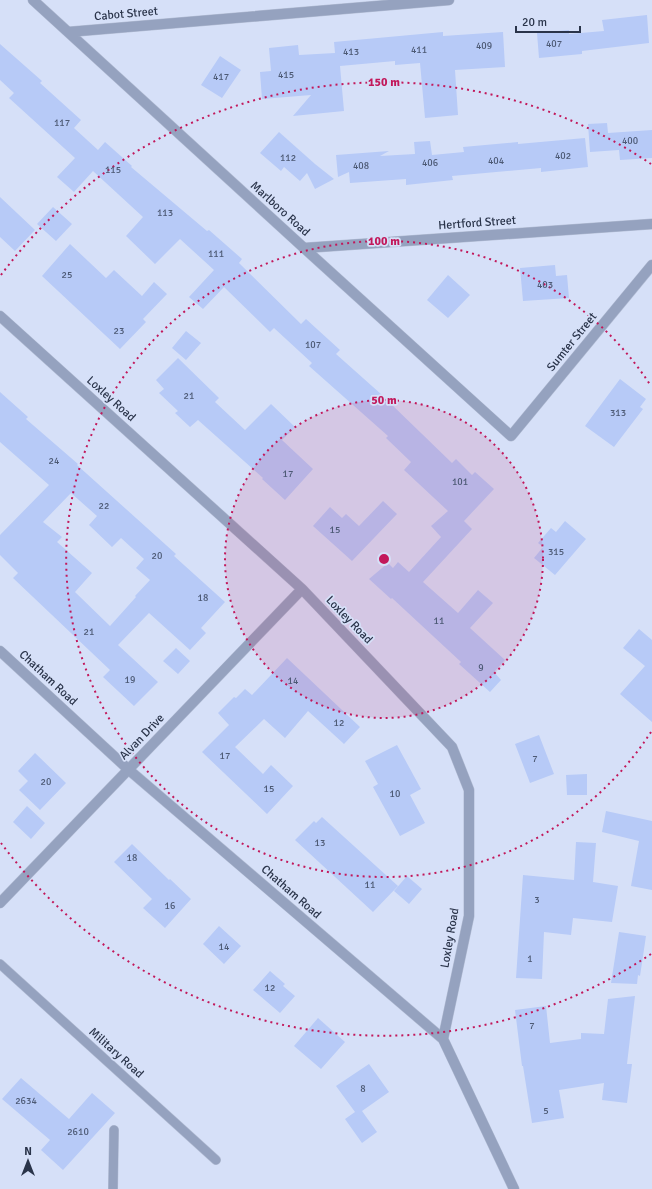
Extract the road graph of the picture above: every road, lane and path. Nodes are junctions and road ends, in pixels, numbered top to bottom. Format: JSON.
{"nodes":[{"id":1,"x":33,"y":0,"type":"edge"},
{"id":2,"x":450,"y":0,"type":"edge"},
{"id":3,"x":68,"y":32,"type":"junction"},
{"id":4,"x":652,"y":224,"type":"edge"},
{"id":5,"x":304,"y":248,"type":"junction"},
{"id":6,"x":652,"y":265,"type":"edge"},
{"id":7,"x":0,"y":316,"type":"edge"},
{"id":8,"x":511,"y":436,"type":"joint"},
{"id":9,"x":302,"y":590,"type":"junction"},
{"id":10,"x":0,"y":651,"type":"edge"},
{"id":11,"x":129,"y":770,"type":"junction"},
{"id":12,"x":0,"y":903,"type":"edge"},
{"id":13,"x":0,"y":964,"type":"edge"},
{"id":14,"x":443,"y":1039,"type":"junction"},
{"id":15,"x":114,"y":1130,"type":"dead end"},
{"id":16,"x":216,"y":1160,"type":"dead end"},
{"id":17,"x":113,"y":1189,"type":"edge"},
{"id":18,"x":514,"y":1189,"type":"edge"}],
"edges":[{"from":1,"to":3,"type":"street","name":"Marlboro Road"},
{"from":2,"to":3,"type":"street","name":"Cabot Street"},
{"from":3,"to":5,"type":"street","name":"Marlboro Road"},
{"from":4,"to":5,"type":"street","name":"Hertford Street"},
{"from":5,"to":8,"type":"street","name":"Marlboro Road"},
{"from":6,"to":8,"type":"street","name":"Sumter Street"},
{"from":7,"to":9,"type":"street","name":"Loxley Road"},
{"from":9,"to":11,"type":"street","name":"Alvan Drive"},
{"from":9,"to":14,"type":"street","name":"Loxley Road"},
{"from":10,"to":11,"type":"street","name":"Chatham Road"},
{"from":11,"to":12,"type":"street","name":"Alvan Drive"},
{"from":11,"to":14,"type":"street","name":"Chatham Road"},
{"from":13,"to":16,"type":"lane","name":"Military Road"},
{"from":14,"to":18,"type":"street","name":"Chatham Road"},
{"from":15,"to":17,"type":"lane"}]}
